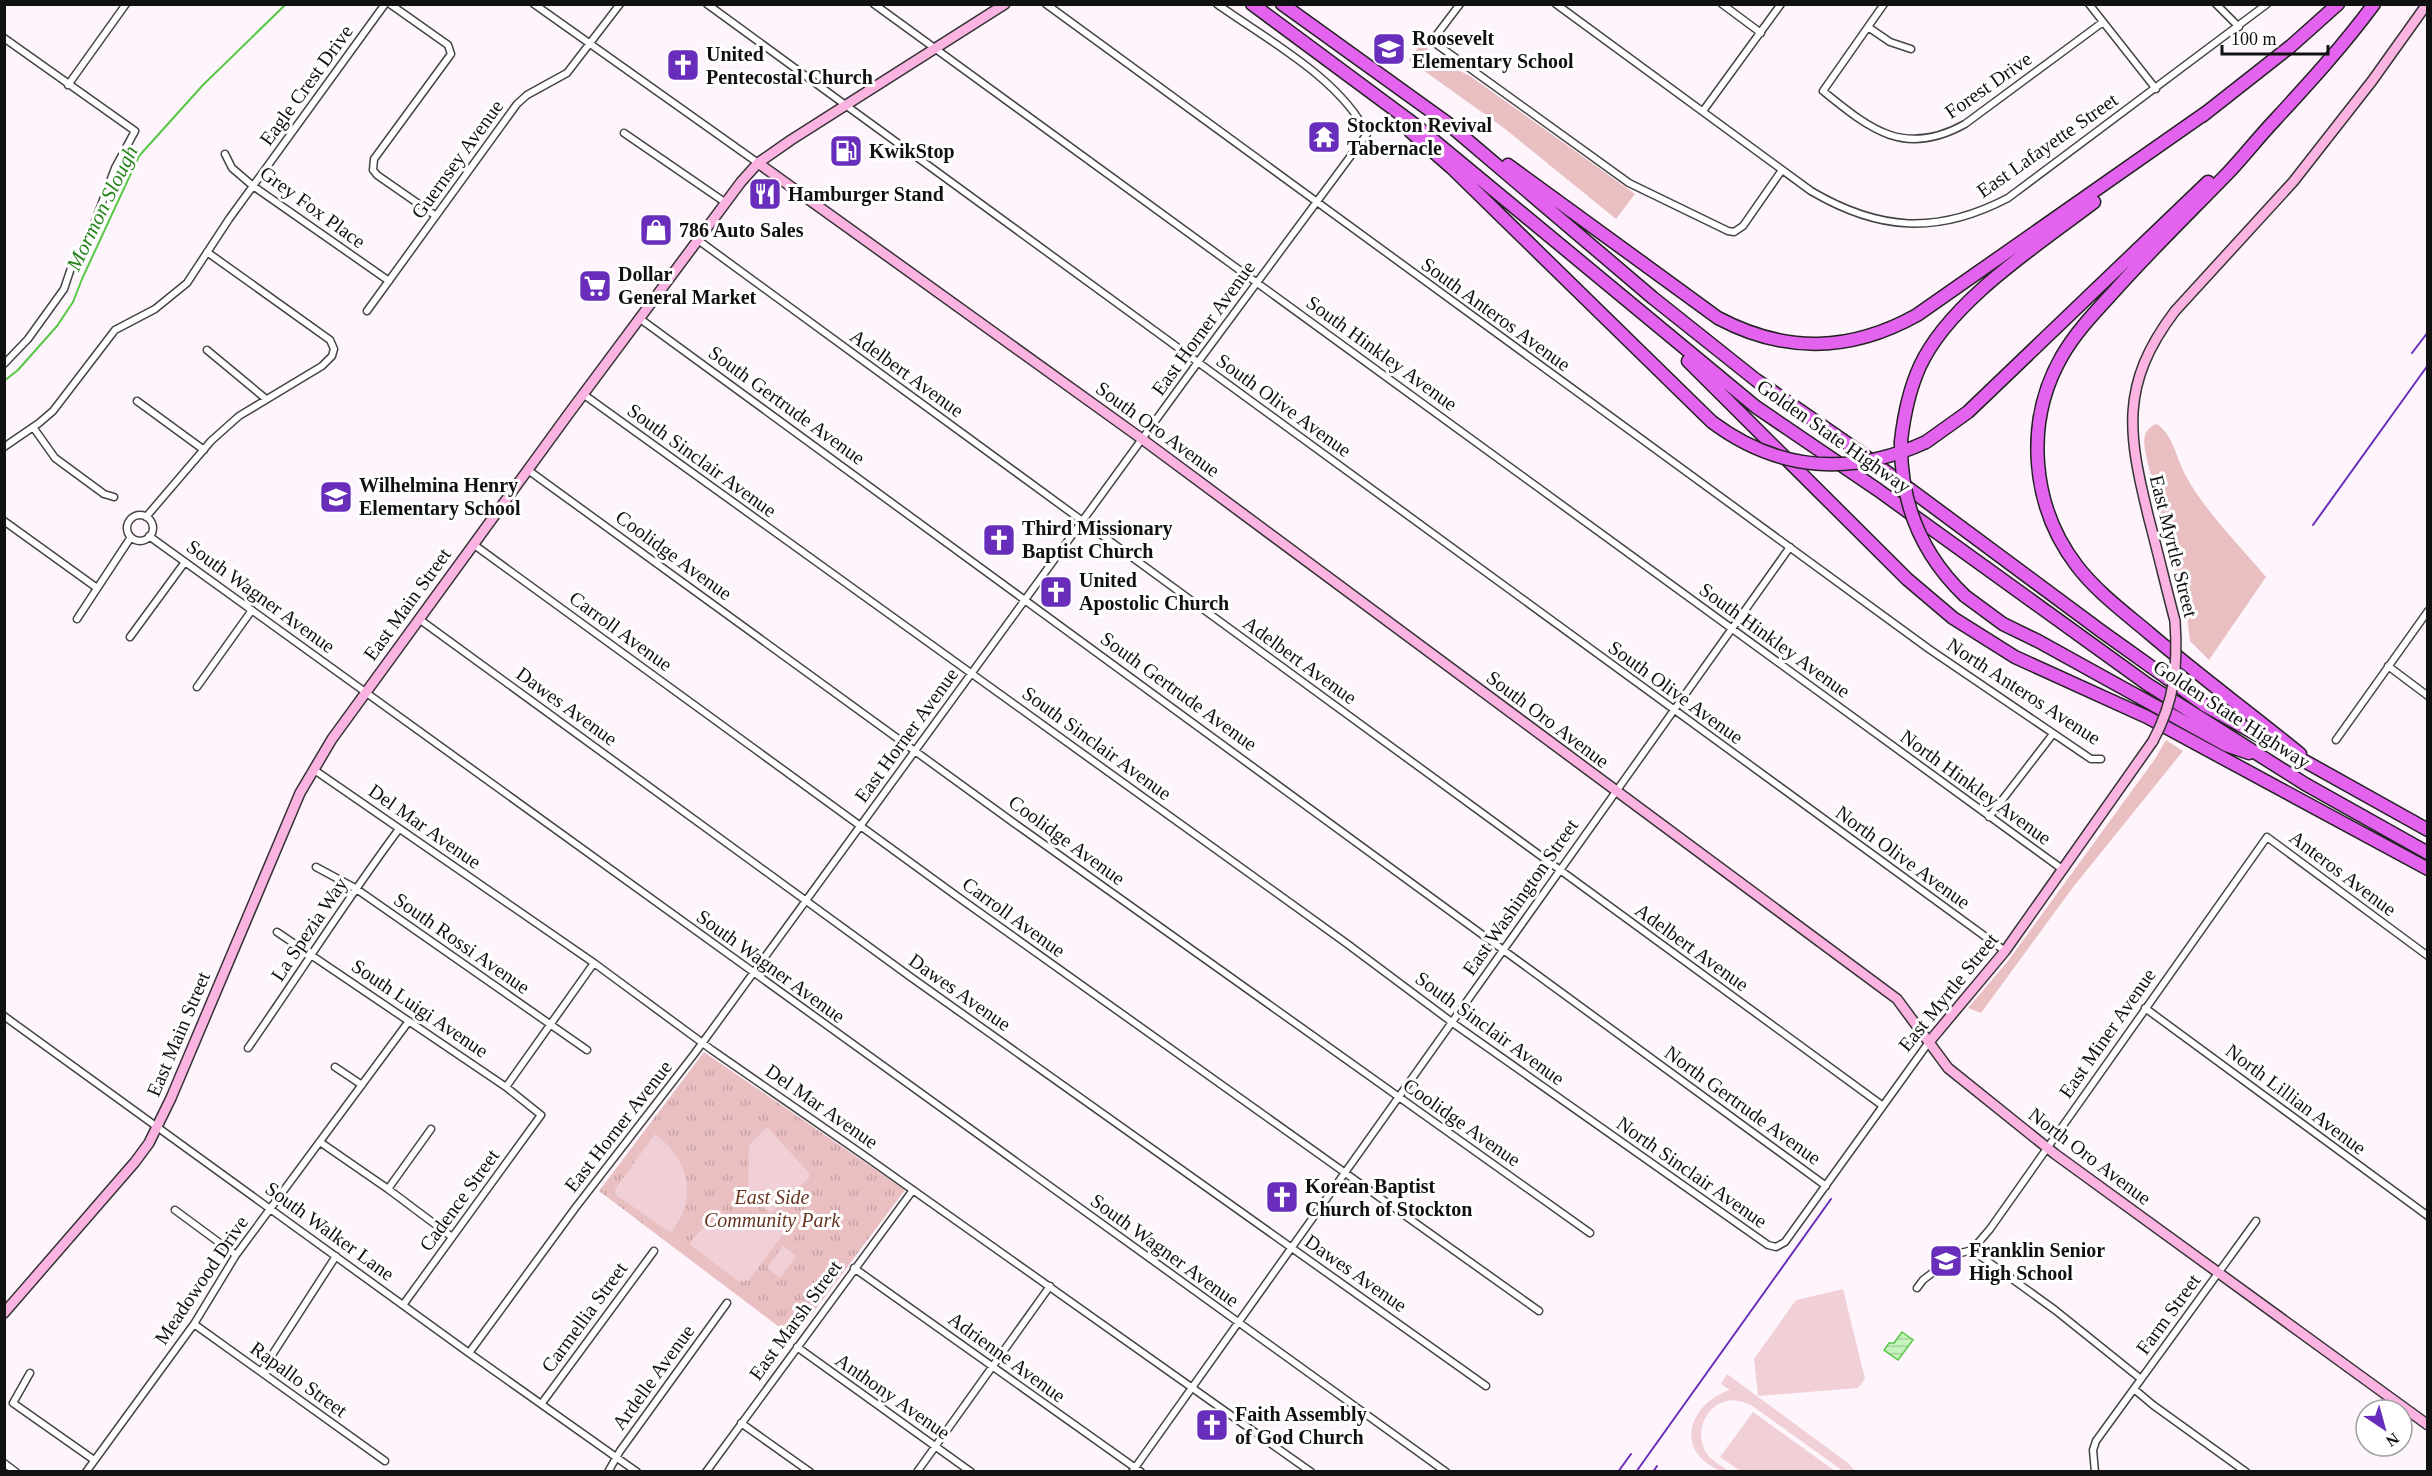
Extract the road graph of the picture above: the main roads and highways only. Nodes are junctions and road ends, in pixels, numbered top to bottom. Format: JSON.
{"nodes":[{"id":1,"x":1252,"y":4,"type":"edge"},
{"id":2,"x":1282,"y":4,"type":"edge"},
{"id":3,"x":2338,"y":4,"type":"edge"},
{"id":4,"x":2375,"y":4,"type":"edge"},
{"id":5,"x":1318,"y":52,"type":"junction"},
{"id":6,"x":2207,"y":112,"type":"junction"},
{"id":7,"x":2275,"y":120,"type":"junction"},
{"id":8,"x":1446,"y":122,"type":"junction"},
{"id":9,"x":1682,"y":347,"type":"junction"},
{"id":10,"x":2270,"y":760,"type":"junction"},
{"id":11,"x":2322,"y":772,"type":"junction"},
{"id":12,"x":2427,"y":830,"type":"edge"},
{"id":13,"x":2427,"y":853,"type":"edge"},
{"id":14,"x":2427,"y":869,"type":"edge"}],
"edges":[{"from":1,"to":5,"type":"highway","name":"Golden State Highway"},
{"from":2,"to":8,"type":"highway","name":"Golden State Highway"},
{"from":3,"to":6,"type":"highway"},
{"from":4,"to":7,"type":"highway"},
{"from":5,"to":7,"type":"highway","bridge":true},
{"from":5,"to":9,"type":"highway","name":"Golden State Highway"},
{"from":6,"to":8,"type":"highway"},
{"from":6,"to":10,"type":"highway","bridge":true},
{"from":7,"to":11,"type":"highway"},
{"from":8,"to":11,"type":"highway","name":"Golden State Highway"},
{"from":9,"to":10,"type":"highway","name":"Golden State Highway"},
{"from":9,"to":14,"type":"highway"},
{"from":10,"to":13,"type":"highway","name":"Golden State Highway"},
{"from":11,"to":12,"type":"highway","name":"Golden State Highway"}]}
